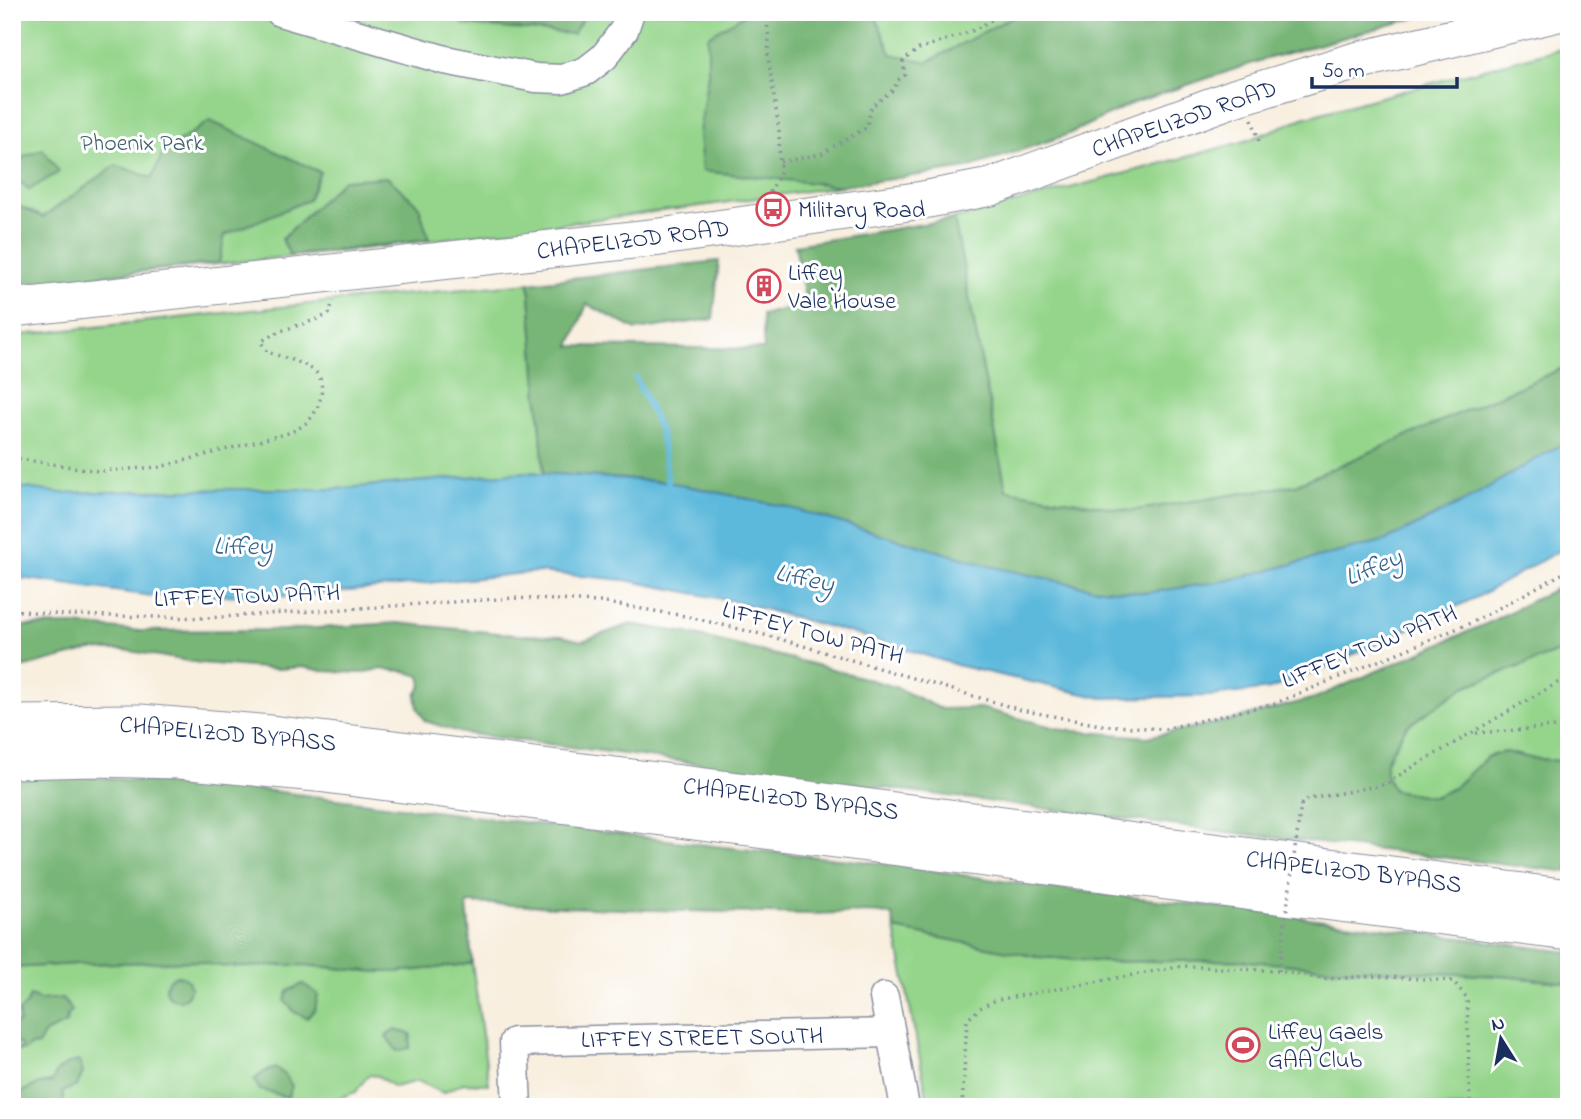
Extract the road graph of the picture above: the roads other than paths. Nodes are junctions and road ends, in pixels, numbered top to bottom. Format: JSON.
{"nodes":[{"id":1,"x":280,"y":12,"type":"edge"},
{"id":2,"x":630,"y":12,"type":"edge"},
{"id":3,"x":1562,"y":12,"type":"edge"},
{"id":4,"x":12,"y":308,"type":"edge"},
{"id":5,"x":12,"y":724,"type":"edge"},
{"id":6,"x":12,"y":760,"type":"edge"},
{"id":7,"x":1569,"y":898,"type":"edge"},
{"id":8,"x":1569,"y":932,"type":"edge"},
{"id":9,"x":884,"y":998,"type":"dead end"},
{"id":10,"x":890,"y":1033,"type":"junction"},
{"id":11,"x":517,"y":1107,"type":"edge"},
{"id":12,"x":905,"y":1107,"type":"edge"}],
"edges":[{"from":1,"to":2,"type":"street"},
{"from":3,"to":4,"type":"main road","name":"CHAPELIZOD ROAD"},
{"from":5,"to":7,"type":"main road","name":"CHAPELIZOD BYPASS"},
{"from":6,"to":8,"type":"main road","name":"CHAPELIZOD BYPASS"},
{"from":9,"to":10,"type":"street"},
{"from":10,"to":11,"type":"street","name":"LIFFEY STREET SOUTH"},
{"from":10,"to":12,"type":"street"}]}
